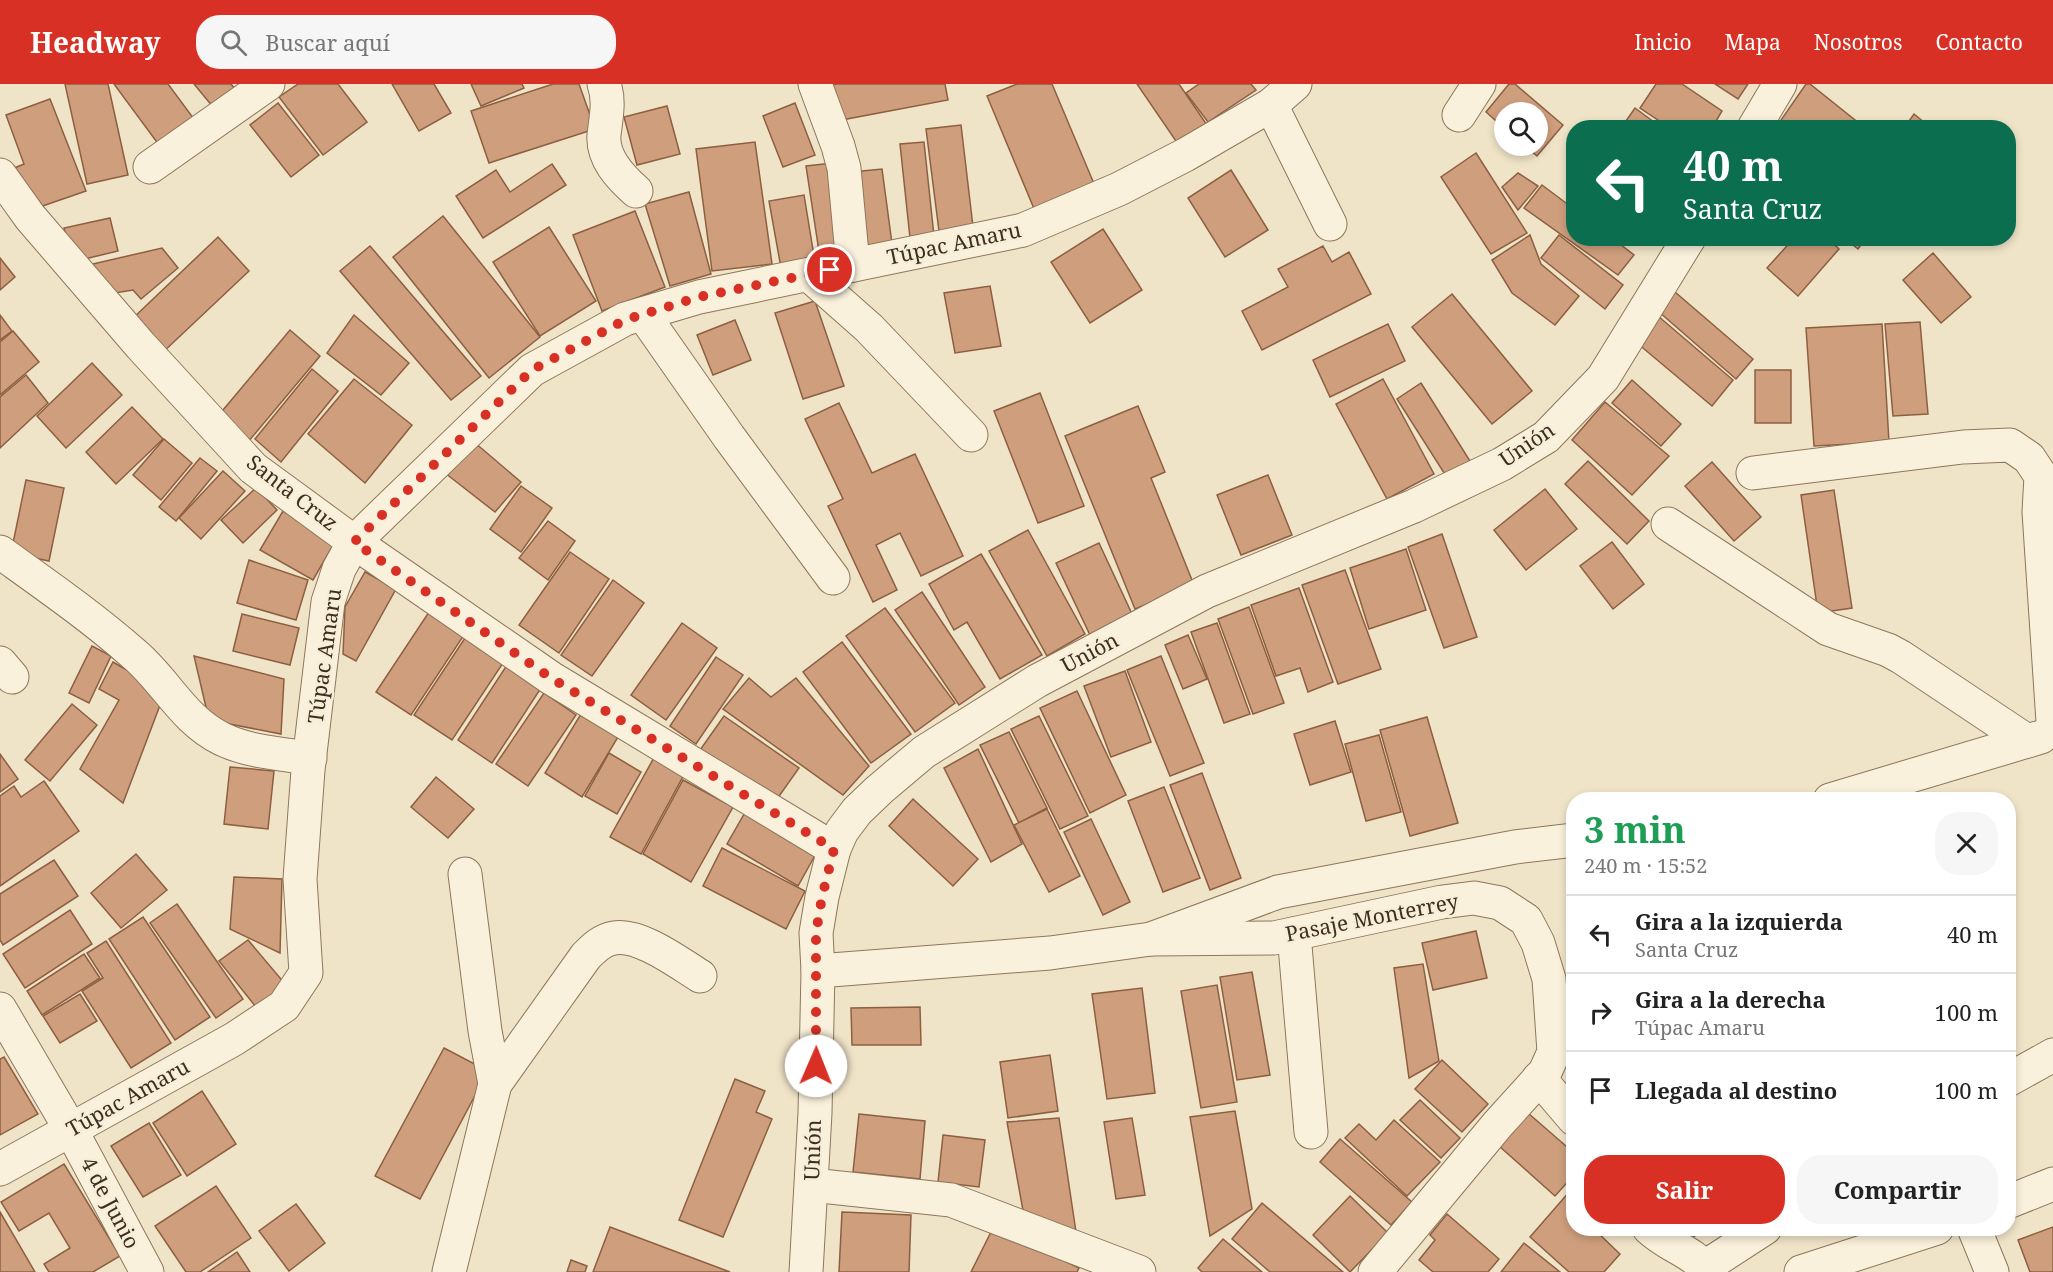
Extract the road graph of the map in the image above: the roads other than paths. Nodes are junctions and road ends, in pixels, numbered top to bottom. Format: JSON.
{"nodes":[{"id":1,"x":268,"y":84,"type":"edge"},
{"id":2,"x":604,"y":84,"type":"edge"},
{"id":3,"x":814,"y":84,"type":"edge"},
{"id":4,"x":1479,"y":84,"type":"edge"},
{"id":5,"x":1780,"y":84,"type":"edge"},
{"id":6,"x":1283,"y":91,"type":"edge"},
{"id":7,"x":1459,"y":116,"type":"dead end"},
{"id":8,"x":1759,"y":120,"type":"edge"},
{"id":9,"x":150,"y":167,"type":"dead end"},
{"id":10,"x":0,"y":175,"type":"edge"},
{"id":11,"x":636,"y":191,"type":"dead end"},
{"id":12,"x":1330,"y":224,"type":"dead end"},
{"id":13,"x":1684,"y":246,"type":"edge"},
{"id":14,"x":854,"y":265,"type":"junction"},
{"id":15,"x":809,"y":275,"type":"junction"},
{"id":16,"x":643,"y":314,"type":"junction"},
{"id":17,"x":971,"y":435,"type":"dead end"},
{"id":18,"x":1753,"y":473,"type":"dead end"},
{"id":19,"x":1668,"y":524,"type":"dead end"},
{"id":20,"x":354,"y":542,"type":"junction"},
{"id":21,"x":0,"y":552,"type":"edge"},
{"id":22,"x":833,"y":578,"type":"dead end"},
{"id":23,"x":2053,"y":723,"type":"edge"},
{"id":24,"x":2040,"y":737,"type":"edge"},
{"id":25,"x":310,"y":758,"type":"junction"},
{"id":26,"x":1857,"y":792,"type":"edge"},
{"id":27,"x":1566,"y":841,"type":"edge"},
{"id":28,"x":834,"y":849,"type":"junction"},
{"id":29,"x":465,"y":874,"type":"dead end"},
{"id":30,"x":1294,"y":934,"type":"junction"},
{"id":31,"x":1151,"y":939,"type":"junction"},
{"id":32,"x":818,"y":971,"type":"junction"},
{"id":33,"x":700,"y":976,"type":"dead end"},
{"id":34,"x":0,"y":1008,"type":"edge"},
{"id":35,"x":2053,"y":1055,"type":"edge"},
{"id":36,"x":2016,"y":1076,"type":"edge"},
{"id":37,"x":1539,"y":1078,"type":"junction"},
{"id":38,"x":495,"y":1084,"type":"junction"},
{"id":39,"x":1566,"y":1110,"type":"edge"},
{"id":40,"x":71,"y":1130,"type":"junction"},
{"id":41,"x":1311,"y":1132,"type":"dead end"},
{"id":42,"x":0,"y":1169,"type":"edge"},
{"id":43,"x":2053,"y":1184,"type":"edge"},
{"id":44,"x":812,"y":1185,"type":"junction"},
{"id":45,"x":2016,"y":1199,"type":"edge"},
{"id":46,"x":1658,"y":1236,"type":"edge"},
{"id":47,"x":1754,"y":1236,"type":"edge"},
{"id":48,"x":1912,"y":1236,"type":"edge"},
{"id":49,"x":1977,"y":1236,"type":"edge"},
{"id":50,"x":1707,"y":1269,"type":"edge"},
{"id":51,"x":147,"y":1272,"type":"edge"},
{"id":52,"x":449,"y":1272,"type":"edge"},
{"id":53,"x":806,"y":1272,"type":"edge"},
{"id":54,"x":1139,"y":1272,"type":"edge"},
{"id":55,"x":1375,"y":1272,"type":"edge"},
{"id":56,"x":1801,"y":1272,"type":"edge"},
{"id":57,"x":1992,"y":1272,"type":"edge"}],
"edges":[{"from":1,"to":9,"type":"street"},
{"from":2,"to":11,"type":"street"},
{"from":3,"to":14,"type":"street"},
{"from":4,"to":7,"type":"street"},
{"from":5,"to":8,"type":"street"},
{"from":6,"to":12,"type":"street"},
{"from":6,"to":14,"type":"street","name":"Túpac Amaru"},
{"from":10,"to":20,"type":"street","name":"Santa Cruz"},
{"from":13,"to":28,"type":"street","name":"Unión"},
{"from":14,"to":15,"type":"street","name":"Túpac Amaru"},
{"from":15,"to":16,"type":"street","name":"Túpac Amaru"},
{"from":15,"to":17,"type":"street"},
{"from":16,"to":20,"type":"street","name":"Túpac Amaru"},
{"from":16,"to":22,"type":"street"},
{"from":18,"to":23,"type":"street"},
{"from":19,"to":24,"type":"street"},
{"from":20,"to":25,"type":"street","name":"Túpac Amaru"},
{"from":20,"to":28,"type":"street","name":"Santa Cruz"},
{"from":21,"to":25,"type":"street"},
{"from":24,"to":26,"type":"street"},
{"from":25,"to":40,"type":"street","name":"Túpac Amaru"},
{"from":27,"to":31,"type":"street"},
{"from":28,"to":32,"type":"street","name":"Unión"},
{"from":29,"to":38,"type":"street"},
{"from":30,"to":31,"type":"street","name":"Pasaje Monterrey"},
{"from":30,"to":37,"type":"street","name":"Pasaje Monterrey"},
{"from":30,"to":41,"type":"street"},
{"from":31,"to":32,"type":"street"},
{"from":32,"to":44,"type":"street","name":"Unión"},
{"from":33,"to":38,"type":"street"},
{"from":34,"to":40,"type":"street","name":"4 de Junio"},
{"from":35,"to":36,"type":"street"},
{"from":37,"to":39,"type":"street"},
{"from":37,"to":55,"type":"street","name":"Pasaje Monterrey"},
{"from":38,"to":52,"type":"street"},
{"from":40,"to":42,"type":"street","name":"Túpac Amaru"},
{"from":40,"to":51,"type":"street","name":"4 de Junio"},
{"from":43,"to":45,"type":"street"},
{"from":44,"to":53,"type":"street","name":"Unión"},
{"from":44,"to":54,"type":"street"},
{"from":46,"to":50,"type":"street"},
{"from":47,"to":50,"type":"street"},
{"from":48,"to":56,"type":"street"},
{"from":49,"to":57,"type":"street"}]}
